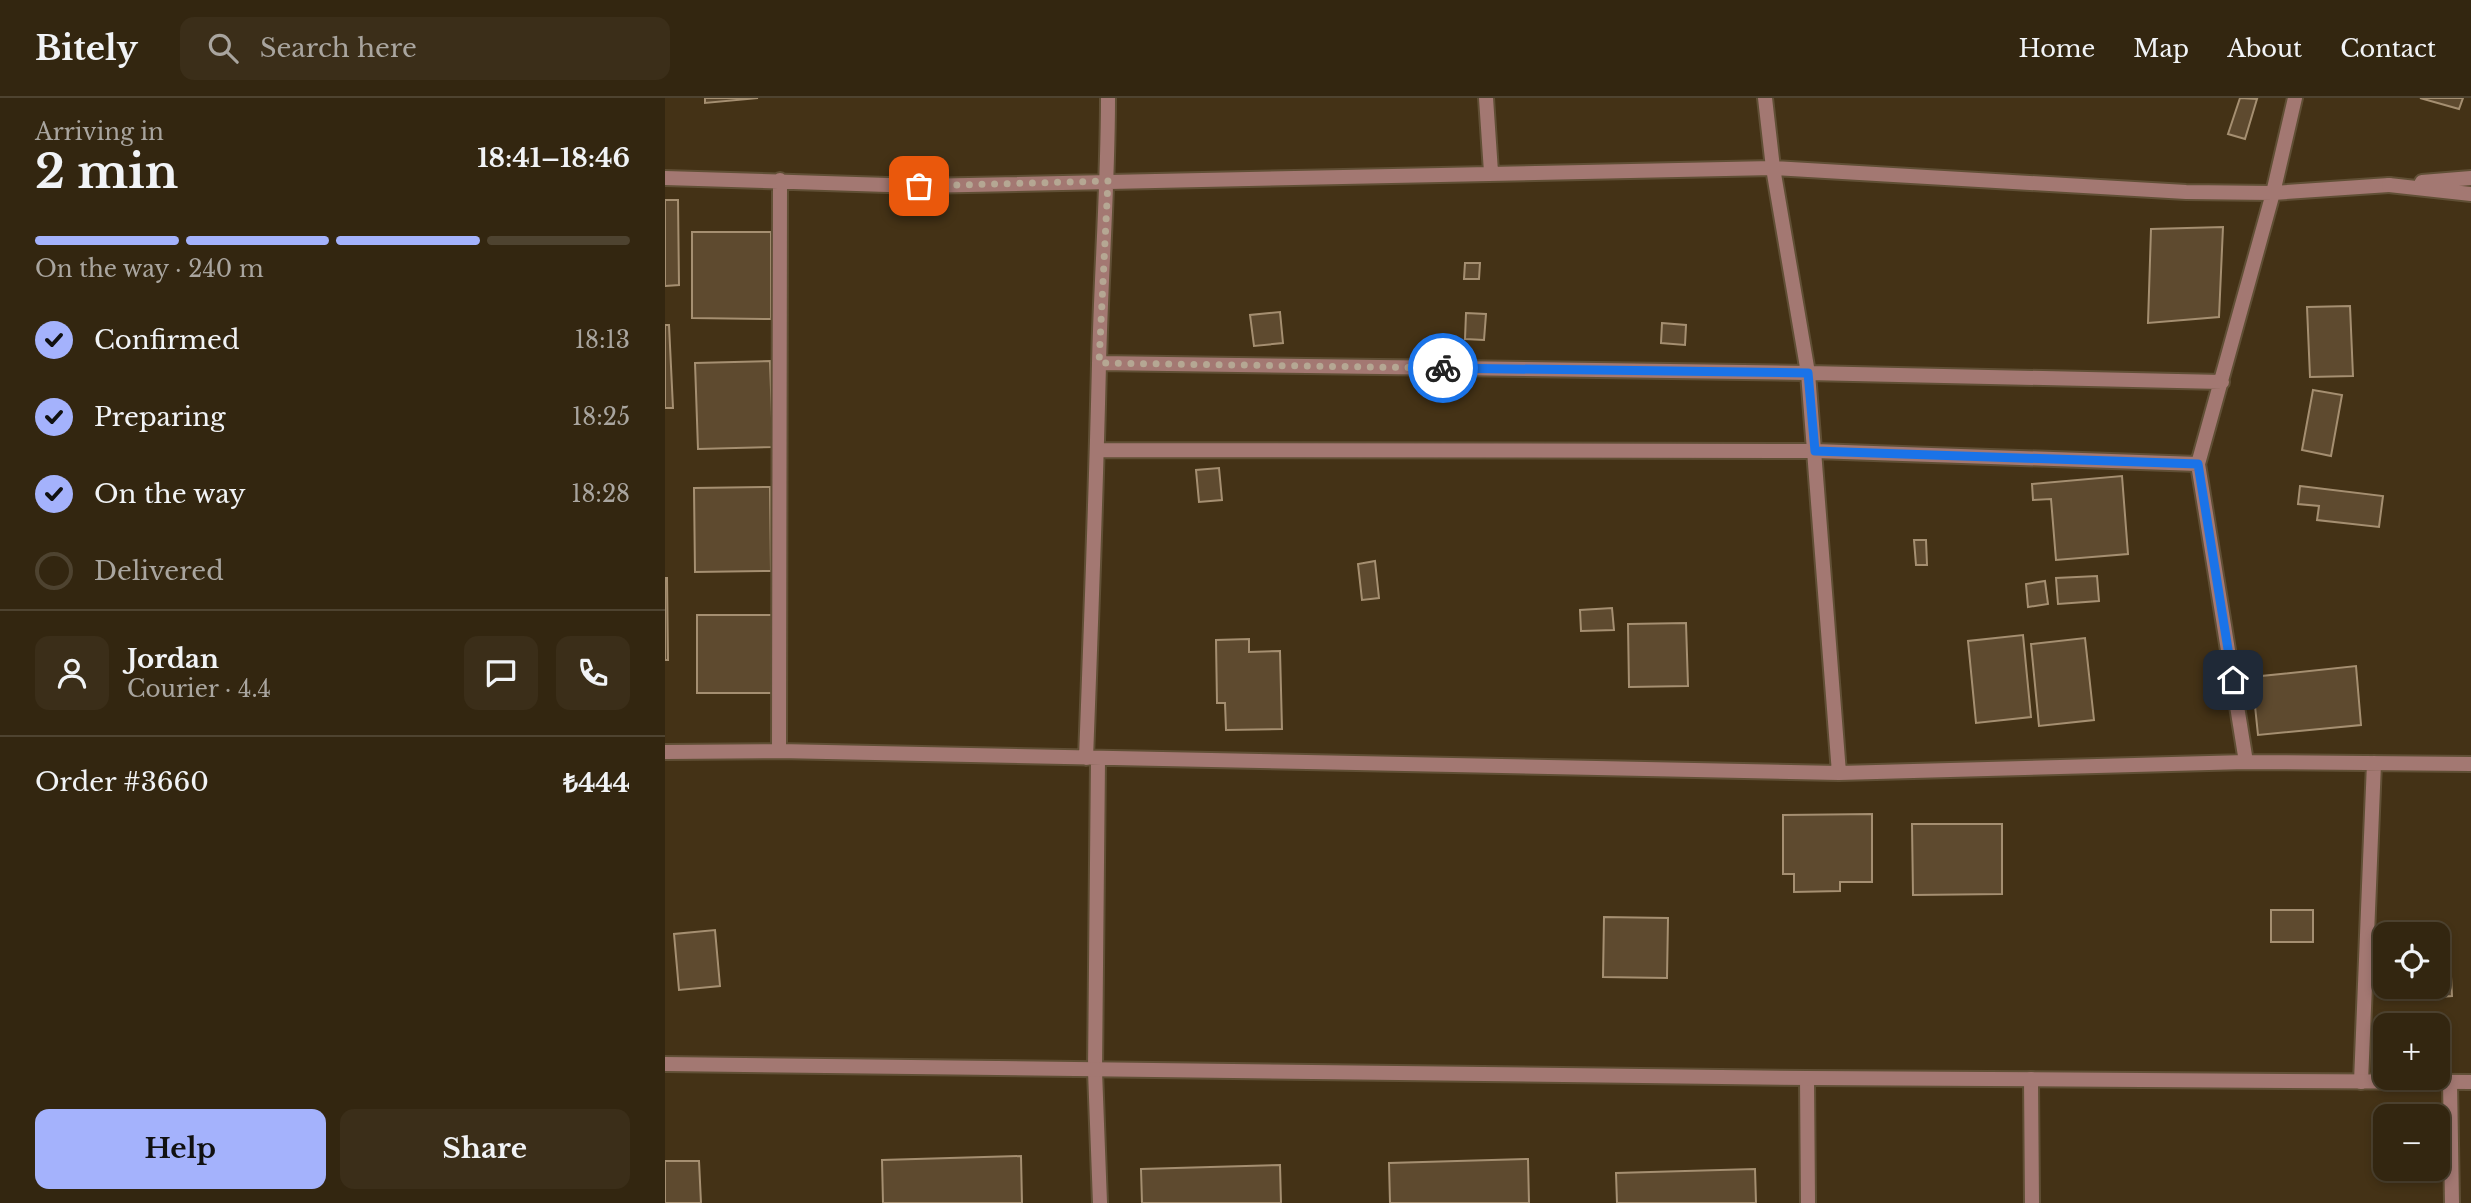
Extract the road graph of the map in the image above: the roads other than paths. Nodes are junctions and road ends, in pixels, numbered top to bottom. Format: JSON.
{"nodes":[{"id":1,"x":1108,"y":98,"type":"edge"},
{"id":2,"x":1486,"y":98,"type":"edge"},
{"id":3,"x":1765,"y":98,"type":"edge"},
{"id":4,"x":2295,"y":98,"type":"edge"},
{"id":5,"x":1773,"y":168,"type":"junction"},
{"id":6,"x":1491,"y":172,"type":"junction"},
{"id":7,"x":665,"y":178,"type":"edge"},
{"id":8,"x":2471,"y":178,"type":"edge"},
{"id":9,"x":780,"y":180,"type":"junction"},
{"id":10,"x":1108,"y":181,"type":"junction"},
{"id":11,"x":2389,"y":185,"type":"junction"},
{"id":12,"x":2273,"y":193,"type":"junction"},
{"id":13,"x":2471,"y":194,"type":"edge"},
{"id":14,"x":1099,"y":363,"type":"junction"},
{"id":15,"x":1808,"y":373,"type":"junction"},
{"id":16,"x":2222,"y":382,"type":"junction"},
{"id":17,"x":1098,"y":450,"type":"junction"},
{"id":18,"x":1815,"y":451,"type":"junction"},
{"id":19,"x":2198,"y":464,"type":"junction"},
{"id":20,"x":779,"y":751,"type":"junction"},
{"id":21,"x":665,"y":752,"type":"edge"},
{"id":22,"x":1092,"y":759,"type":"junction"},
{"id":23,"x":2246,"y":762,"type":"junction"},
{"id":24,"x":2374,"y":763,"type":"junction"},
{"id":25,"x":2471,"y":764,"type":"edge"},
{"id":26,"x":1839,"y":773,"type":"junction"},
{"id":27,"x":665,"y":1064,"type":"edge"},
{"id":28,"x":1095,"y":1071,"type":"junction"},
{"id":29,"x":1807,"y":1078,"type":"junction"},
{"id":30,"x":2031,"y":1080,"type":"junction"},
{"id":31,"x":2361,"y":1082,"type":"junction"},
{"id":32,"x":2373,"y":1082,"type":"edge"},
{"id":33,"x":2450,"y":1082,"type":"joint"},
{"id":34,"x":2471,"y":1082,"type":"edge"},
{"id":35,"x":1100,"y":1203,"type":"edge"},
{"id":36,"x":1808,"y":1203,"type":"edge"},
{"id":37,"x":2032,"y":1203,"type":"edge"},
{"id":38,"x":2452,"y":1203,"type":"edge"}],
"edges":[{"from":1,"to":10,"type":"street"},
{"from":2,"to":6,"type":"street"},
{"from":3,"to":5,"type":"street"},
{"from":4,"to":12,"type":"street"},
{"from":5,"to":6,"type":"street"},
{"from":5,"to":12,"type":"street"},
{"from":5,"to":15,"type":"street"},
{"from":6,"to":10,"type":"street"},
{"from":7,"to":9,"type":"street"},
{"from":8,"to":11,"type":"street"},
{"from":9,"to":10,"type":"street"},
{"from":9,"to":20,"type":"street"},
{"from":10,"to":14,"type":"street"},
{"from":11,"to":12,"type":"street"},
{"from":11,"to":13,"type":"street"},
{"from":12,"to":16,"type":"street"},
{"from":14,"to":15,"type":"street"},
{"from":14,"to":17,"type":"street"},
{"from":15,"to":16,"type":"street"},
{"from":15,"to":18,"type":"street"},
{"from":16,"to":19,"type":"street"},
{"from":17,"to":18,"type":"street"},
{"from":17,"to":22,"type":"street"},
{"from":18,"to":19,"type":"street"},
{"from":18,"to":26,"type":"street"},
{"from":19,"to":23,"type":"street"},
{"from":20,"to":21,"type":"street"},
{"from":20,"to":22,"type":"street"},
{"from":22,"to":26,"type":"street"},
{"from":22,"to":28,"type":"street"},
{"from":23,"to":24,"type":"street"},
{"from":23,"to":26,"type":"street"},
{"from":24,"to":25,"type":"street"},
{"from":24,"to":31,"type":"street"},
{"from":27,"to":28,"type":"street"},
{"from":28,"to":29,"type":"street"},
{"from":28,"to":35,"type":"street"},
{"from":29,"to":30,"type":"street"},
{"from":29,"to":36,"type":"street"},
{"from":30,"to":31,"type":"street"},
{"from":30,"to":37,"type":"street"},
{"from":31,"to":32,"type":"street"},
{"from":33,"to":34,"type":"street"},
{"from":33,"to":38,"type":"street"}]}
